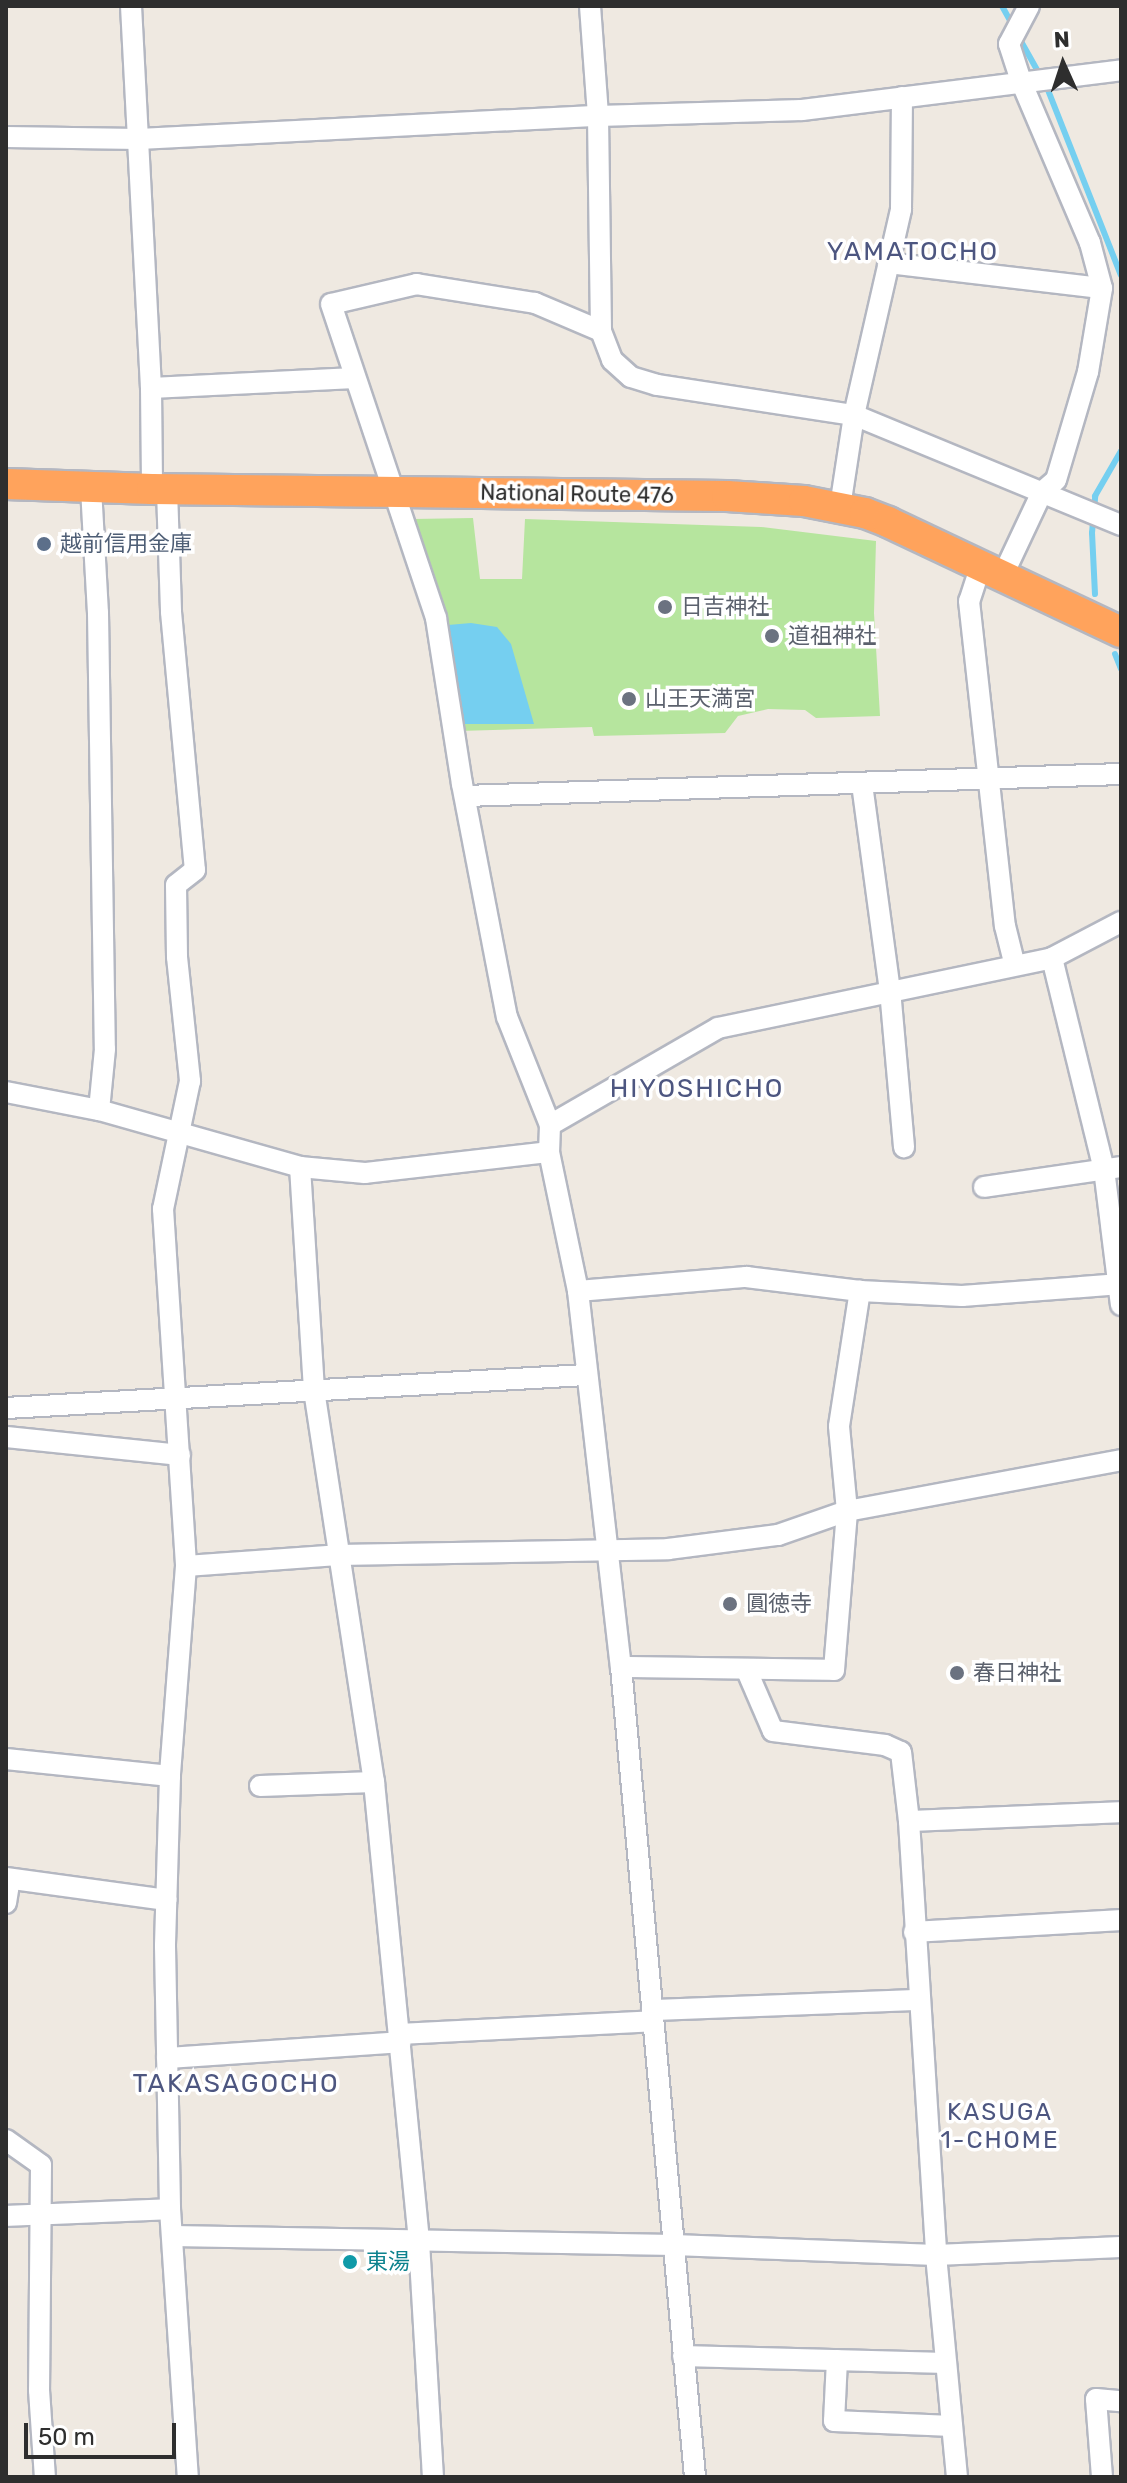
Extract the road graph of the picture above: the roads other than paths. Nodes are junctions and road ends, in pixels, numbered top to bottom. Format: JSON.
{"nodes":[{"id":1,"x":131,"y":6,"type":"edge"},
{"id":2,"x":590,"y":6,"type":"edge"},
{"id":3,"x":1025,"y":12,"type":"edge"},
{"id":4,"x":1121,"y":70,"type":"edge"},
{"id":5,"x":1027,"y":80,"type":"junction"},
{"id":6,"x":902,"y":97,"type":"junction"},
{"id":7,"x":598,"y":116,"type":"junction"},
{"id":8,"x":6,"y":137,"type":"edge"},
{"id":9,"x":139,"y":139,"type":"junction"},
{"id":10,"x":888,"y":263,"type":"junction"},
{"id":11,"x":1102,"y":288,"type":"junction"},
{"id":12,"x":601,"y":331,"type":"junction"},
{"id":13,"x":355,"y":378,"type":"junction"},
{"id":14,"x":151,"y":388,"type":"junction"},
{"id":15,"x":854,"y":415,"type":"junction"},
{"id":16,"x":6,"y":484,"type":"edge"},
{"id":17,"x":91,"y":488,"type":"junction"},
{"id":18,"x":159,"y":490,"type":"junction"},
{"id":19,"x":395,"y":492,"type":"junction"},
{"id":20,"x":1042,"y":492,"type":"junction"},
{"id":21,"x":840,"y":507,"type":"junction"},
{"id":22,"x":1112,"y":521,"type":"edge"},
{"id":23,"x":992,"y":570,"type":"junction"},
{"id":24,"x":1121,"y":632,"type":"edge"},
{"id":25,"x":1121,"y":774,"type":"edge"},
{"id":26,"x":988,"y":777,"type":"junction"},
{"id":27,"x":862,"y":784,"type":"junction"},
{"id":28,"x":465,"y":796,"type":"junction"},
{"id":29,"x":1121,"y":922,"type":"edge"},
{"id":30,"x":1052,"y":958,"type":"junction"},
{"id":31,"x":1014,"y":963,"type":"junction"},
{"id":32,"x":890,"y":990,"type":"junction"},
{"id":33,"x":6,"y":1092,"type":"edge"},
{"id":34,"x":99,"y":1110,"type":"junction"},
{"id":35,"x":550,"y":1125,"type":"junction"},
{"id":36,"x":177,"y":1131,"type":"junction"},
{"id":37,"x":904,"y":1147,"type":"dead end"},
{"id":38,"x":549,"y":1152,"type":"junction"},
{"id":39,"x":300,"y":1167,"type":"junction"},
{"id":40,"x":1112,"y":1168,"type":"edge"},
{"id":41,"x":984,"y":1187,"type":"dead end"},
{"id":42,"x":578,"y":1291,"type":"junction"},
{"id":43,"x":860,"y":1291,"type":"junction"},
{"id":44,"x":1120,"y":1291,"type":"edge"},
{"id":45,"x":586,"y":1375,"type":"junction"},
{"id":46,"x":314,"y":1390,"type":"junction"},
{"id":47,"x":176,"y":1398,"type":"junction"},
{"id":48,"x":6,"y":1408,"type":"edge"},
{"id":49,"x":6,"y":1437,"type":"edge"},
{"id":50,"x":180,"y":1455,"type":"junction"},
{"id":51,"x":1121,"y":1460,"type":"edge"},
{"id":52,"x":847,"y":1511,"type":"junction"},
{"id":53,"x":608,"y":1547,"type":"junction"},
{"id":54,"x":338,"y":1555,"type":"junction"},
{"id":55,"x":186,"y":1566,"type":"junction"},
{"id":56,"x":621,"y":1667,"type":"junction"},
{"id":57,"x":747,"y":1671,"type":"junction"},
{"id":58,"x":6,"y":1759,"type":"edge"},
{"id":59,"x":170,"y":1776,"type":"junction"},
{"id":60,"x":374,"y":1782,"type":"junction"},
{"id":61,"x":260,"y":1786,"type":"dead end"},
{"id":62,"x":1121,"y":1812,"type":"edge"},
{"id":63,"x":909,"y":1821,"type":"junction"},
{"id":64,"x":8,"y":1878,"type":"edge"},
{"id":65,"x":166,"y":1900,"type":"junction"},
{"id":66,"x":6,"y":1903,"type":"edge"},
{"id":67,"x":1121,"y":1920,"type":"edge"},
{"id":68,"x":914,"y":1932,"type":"junction"},
{"id":69,"x":918,"y":2000,"type":"junction"},
{"id":70,"x":653,"y":2015,"type":"junction"},
{"id":71,"x":400,"y":2038,"type":"junction"},
{"id":72,"x":167,"y":2058,"type":"junction"},
{"id":73,"x":6,"y":2140,"type":"edge"},
{"id":74,"x":170,"y":2209,"type":"junction"},
{"id":75,"x":43,"y":2214,"type":"junction"},
{"id":76,"x":6,"y":2216,"type":"edge"},
{"id":77,"x":173,"y":2236,"type":"junction"},
{"id":78,"x":419,"y":2242,"type":"junction"},
{"id":79,"x":674,"y":2245,"type":"junction"},
{"id":80,"x":1121,"y":2247,"type":"edge"},
{"id":81,"x":936,"y":2255,"type":"junction"},
{"id":82,"x":683,"y":2356,"type":"junction"},
{"id":83,"x":837,"y":2360,"type":"junction"},
{"id":84,"x":946,"y":2363,"type":"junction"},
{"id":85,"x":1121,"y":2401,"type":"edge"},
{"id":86,"x":952,"y":2426,"type":"junction"},
{"id":87,"x":45,"y":2477,"type":"edge"},
{"id":88,"x":188,"y":2477,"type":"edge"},
{"id":89,"x":433,"y":2477,"type":"edge"},
{"id":90,"x":695,"y":2477,"type":"edge"},
{"id":91,"x":957,"y":2477,"type":"edge"},
{"id":92,"x":1102,"y":2477,"type":"edge"}],
"edges":[{"from":1,"to":9,"type":"street"},
{"from":2,"to":7,"type":"street"},
{"from":3,"to":5,"type":"street"},
{"from":4,"to":5,"type":"street"},
{"from":5,"to":6,"type":"street"},
{"from":5,"to":11,"type":"street"},
{"from":6,"to":7,"type":"street"},
{"from":6,"to":10,"type":"street"},
{"from":7,"to":9,"type":"street"},
{"from":7,"to":12,"type":"street"},
{"from":8,"to":9,"type":"street"},
{"from":9,"to":14,"type":"street"},
{"from":10,"to":11,"type":"street"},
{"from":10,"to":15,"type":"street"},
{"from":11,"to":20,"type":"street"},
{"from":12,"to":13,"type":"street"},
{"from":12,"to":15,"type":"street"},
{"from":13,"to":14,"type":"street"},
{"from":13,"to":19,"type":"street"},
{"from":14,"to":18,"type":"street"},
{"from":15,"to":20,"type":"street"},
{"from":15,"to":21,"type":"street"},
{"from":16,"to":17,"type":"highway","name":"National Route 476"},
{"from":17,"to":18,"type":"highway","name":"National Route 476"},
{"from":17,"to":34,"type":"street"},
{"from":18,"to":19,"type":"highway","name":"National Route 476"},
{"from":18,"to":36,"type":"street"},
{"from":19,"to":21,"type":"highway","name":"National Route 476"},
{"from":19,"to":28,"type":"street"},
{"from":20,"to":22,"type":"street"},
{"from":20,"to":23,"type":"street"},
{"from":21,"to":23,"type":"highway","name":"National Route 476"},
{"from":23,"to":24,"type":"highway","name":"National Route 476"},
{"from":23,"to":26,"type":"street"},
{"from":25,"to":26,"type":"street"},
{"from":26,"to":27,"type":"street"},
{"from":26,"to":31,"type":"street"},
{"from":27,"to":28,"type":"street"},
{"from":27,"to":32,"type":"street"},
{"from":28,"to":35,"type":"street"},
{"from":29,"to":30,"type":"street"},
{"from":30,"to":31,"type":"street"},
{"from":30,"to":40,"type":"street"},
{"from":31,"to":32,"type":"street"},
{"from":32,"to":35,"type":"street"},
{"from":32,"to":37,"type":"street"},
{"from":33,"to":34,"type":"street"},
{"from":34,"to":36,"type":"street"},
{"from":35,"to":38,"type":"street"},
{"from":36,"to":39,"type":"street"},
{"from":36,"to":47,"type":"street"},
{"from":38,"to":39,"type":"street"},
{"from":38,"to":42,"type":"street"},
{"from":39,"to":46,"type":"street"},
{"from":40,"to":41,"type":"street"},
{"from":40,"to":44,"type":"street"},
{"from":42,"to":43,"type":"street"},
{"from":42,"to":45,"type":"street"},
{"from":43,"to":44,"type":"street"},
{"from":43,"to":52,"type":"street"},
{"from":45,"to":46,"type":"street"},
{"from":45,"to":53,"type":"street"},
{"from":46,"to":47,"type":"street"},
{"from":46,"to":54,"type":"street"},
{"from":47,"to":48,"type":"street"},
{"from":47,"to":50,"type":"street"},
{"from":49,"to":50,"type":"street"},
{"from":50,"to":55,"type":"street"},
{"from":51,"to":52,"type":"street"},
{"from":52,"to":53,"type":"street"},
{"from":52,"to":57,"type":"street"},
{"from":53,"to":54,"type":"street"},
{"from":53,"to":56,"type":"street"},
{"from":54,"to":55,"type":"street"},
{"from":54,"to":60,"type":"street"},
{"from":55,"to":59,"type":"street"},
{"from":56,"to":57,"type":"street"},
{"from":56,"to":70,"type":"street"},
{"from":57,"to":63,"type":"street"},
{"from":58,"to":59,"type":"street"},
{"from":59,"to":65,"type":"street"},
{"from":60,"to":61,"type":"street"},
{"from":60,"to":71,"type":"street"},
{"from":62,"to":63,"type":"street"},
{"from":63,"to":68,"type":"street"},
{"from":64,"to":65,"type":"street"},
{"from":64,"to":66,"type":"street"},
{"from":65,"to":72,"type":"street"},
{"from":67,"to":68,"type":"street"},
{"from":68,"to":69,"type":"street"},
{"from":69,"to":70,"type":"street"},
{"from":69,"to":81,"type":"street"},
{"from":70,"to":71,"type":"street"},
{"from":70,"to":79,"type":"street"},
{"from":71,"to":72,"type":"street"},
{"from":71,"to":78,"type":"street"},
{"from":72,"to":74,"type":"street"},
{"from":73,"to":75,"type":"street"},
{"from":74,"to":75,"type":"street"},
{"from":74,"to":77,"type":"street"},
{"from":75,"to":76,"type":"street"},
{"from":75,"to":87,"type":"street"},
{"from":77,"to":78,"type":"street"},
{"from":77,"to":88,"type":"street"},
{"from":78,"to":79,"type":"street"},
{"from":78,"to":89,"type":"street"},
{"from":79,"to":81,"type":"street"},
{"from":79,"to":82,"type":"street"},
{"from":80,"to":81,"type":"street"},
{"from":81,"to":84,"type":"street"},
{"from":82,"to":83,"type":"street"},
{"from":82,"to":90,"type":"street"},
{"from":83,"to":84,"type":"street"},
{"from":83,"to":86,"type":"street"},
{"from":84,"to":86,"type":"street"},
{"from":85,"to":92,"type":"street"},
{"from":86,"to":91,"type":"street"}]}
